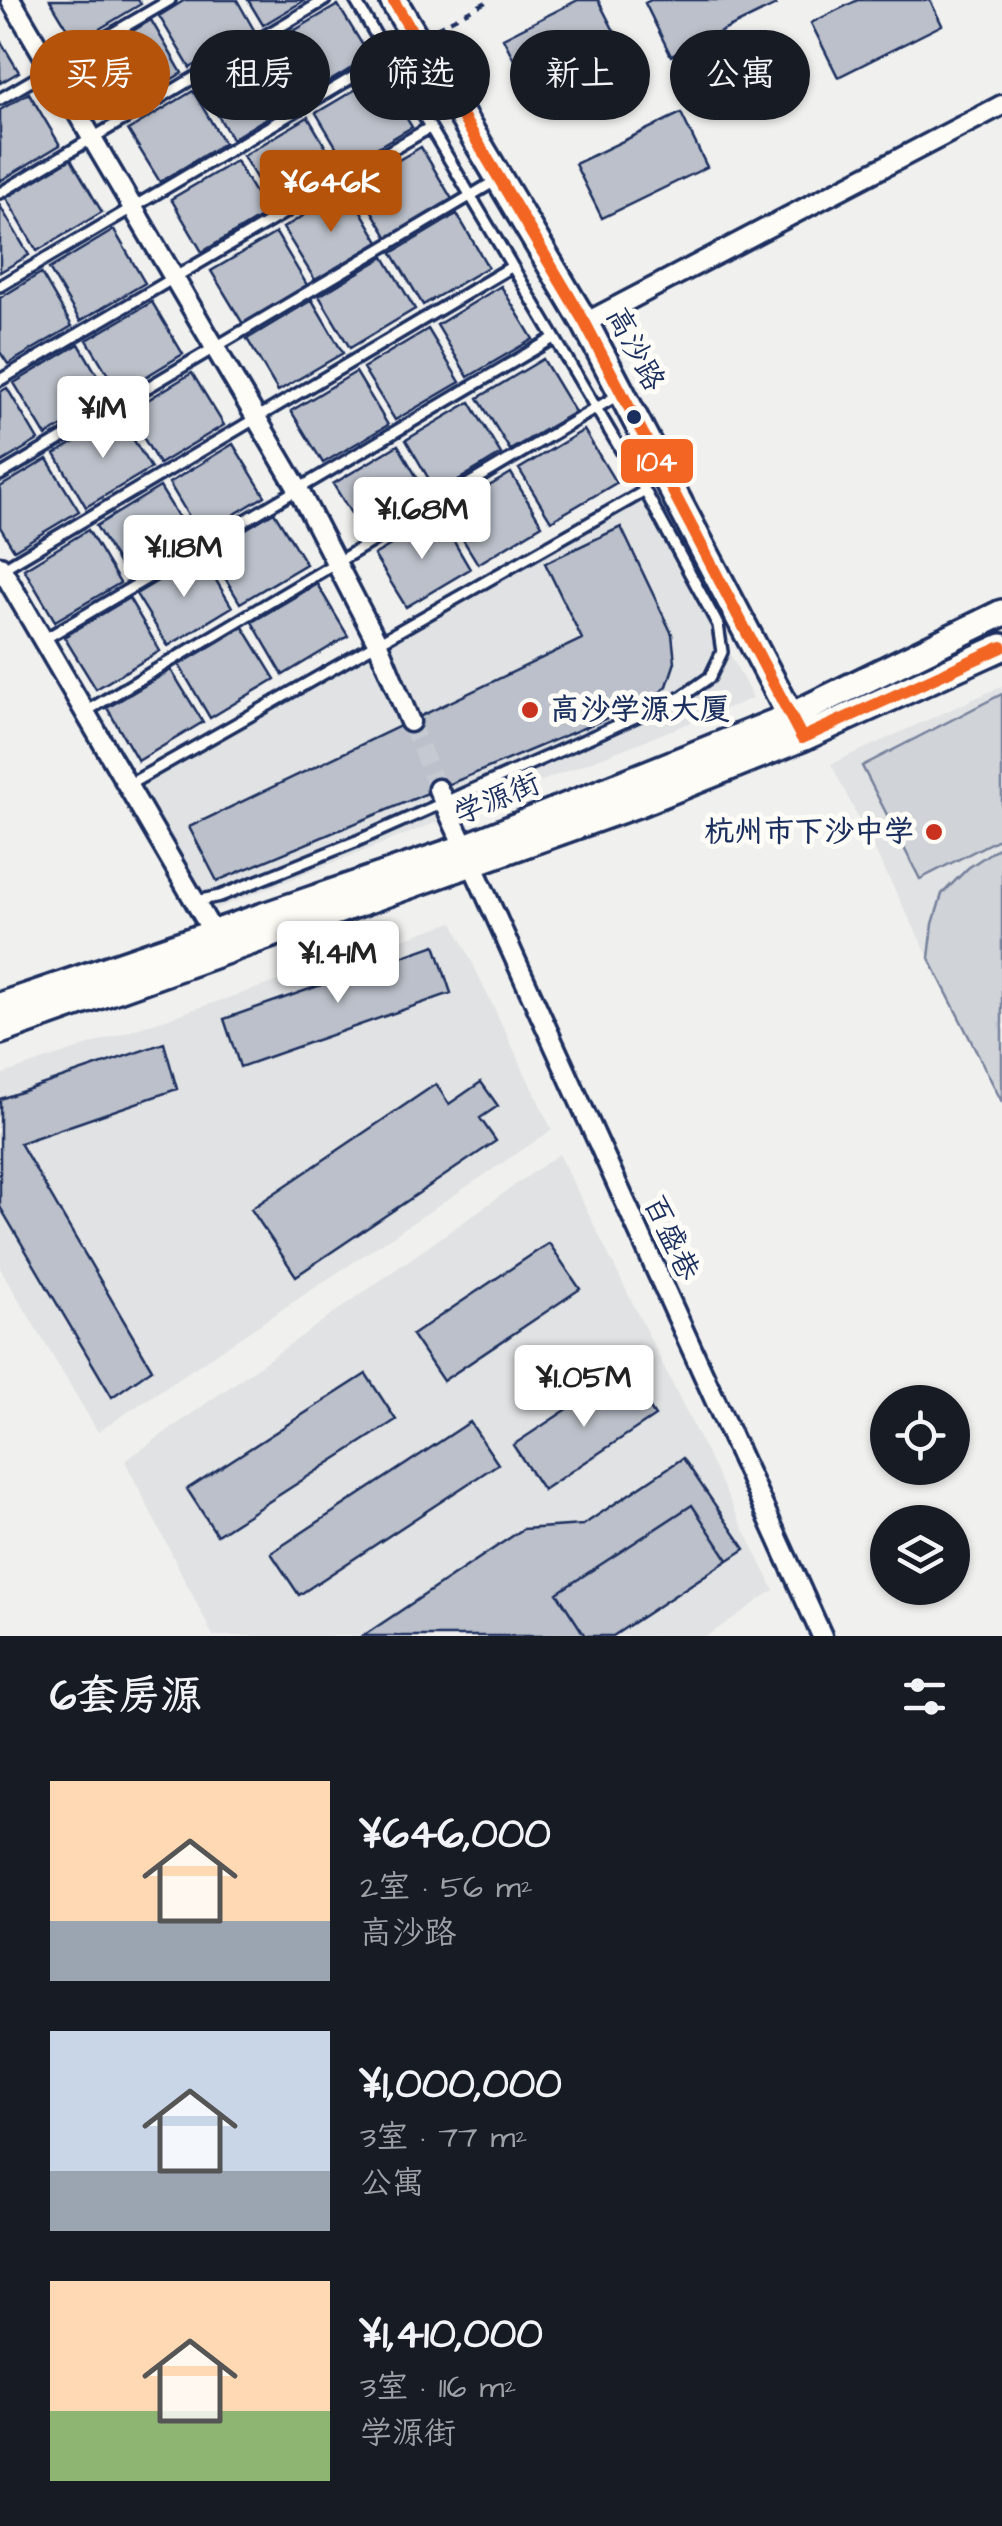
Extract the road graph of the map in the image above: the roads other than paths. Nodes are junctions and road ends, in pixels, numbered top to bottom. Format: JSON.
{"nodes":[{"id":1,"x":11,"y":0,"type":"edge"},
{"id":2,"x":170,"y":0,"type":"edge"},
{"id":3,"x":325,"y":0,"type":"edge"},
{"id":4,"x":354,"y":0,"type":"edge"},
{"id":5,"x":393,"y":0,"type":"edge"},
{"id":6,"x":0,"y":6,"type":"edge"},
{"id":7,"x":119,"y":30,"type":"edge"},
{"id":8,"x":371,"y":30,"type":"edge"},
{"id":9,"x":30,"y":32,"type":"edge"},
{"id":10,"x":350,"y":79,"type":"edge"},
{"id":11,"x":30,"y":82,"type":"edge"},
{"id":12,"x":0,"y":99,"type":"edge"},
{"id":13,"x":1002,"y":106,"type":"edge"},
{"id":14,"x":82,"y":120,"type":"edge"},
{"id":15,"x":424,"y":120,"type":"edge"},
{"id":16,"x":429,"y":128,"type":"junction"},
{"id":17,"x":92,"y":138,"type":"junction"},
{"id":18,"x":500,"y":179,"type":"junction"},
{"id":19,"x":0,"y":193,"type":"edge"},
{"id":20,"x":470,"y":198,"type":"junction"},
{"id":21,"x":133,"y":208,"type":"junction"},
{"id":22,"x":511,"y":267,"type":"junction"},
{"id":23,"x":174,"y":278,"type":"junction"},
{"id":24,"x":0,"y":286,"type":"edge"},
{"id":25,"x":585,"y":323,"type":"junction"},
{"id":26,"x":552,"y":339,"type":"junction"},
{"id":27,"x":216,"y":350,"type":"junction"},
{"id":28,"x":0,"y":380,"type":"edge"},
{"id":29,"x":622,"y":393,"type":"junction"},
{"id":30,"x":596,"y":410,"type":"junction"},
{"id":31,"x":256,"y":418,"type":"junction"},
{"id":32,"x":0,"y":475,"type":"edge"},
{"id":33,"x":298,"y":489,"type":"junction"},
{"id":34,"x":644,"y":490,"type":"junction"},
{"id":35,"x":337,"y":561,"type":"junction"},
{"id":36,"x":1,"y":568,"type":"edge"},
{"id":37,"x":1002,"y":613,"type":"edge"},
{"id":38,"x":44,"y":640,"type":"junction"},
{"id":39,"x":378,"y":644,"type":"junction"},
{"id":40,"x":1002,"y":646,"type":"edge"},
{"id":41,"x":85,"y":712,"type":"junction"},
{"id":42,"x":410,"y":722,"type":"tunnel mouth"},
{"id":43,"x":796,"y":727,"type":"junction"},
{"id":44,"x":128,"y":785,"type":"junction"},
{"id":45,"x":441,"y":796,"type":"junction"},
{"id":46,"x":466,"y":856,"type":"junction"},
{"id":47,"x":196,"y":901,"type":"junction"},
{"id":48,"x":220,"y":944,"type":"junction"},
{"id":49,"x":0,"y":1006,"type":"edge"},
{"id":50,"x":0,"y":1032,"type":"edge"},
{"id":51,"x":822,"y":1636,"type":"edge"}],
"edges":[{"from":1,"to":6,"type":"lane"},
{"from":1,"to":9,"type":"street"},
{"from":2,"to":7,"type":"lane"},
{"from":3,"to":17,"type":"lane"},
{"from":4,"to":8,"type":"lane"},
{"from":5,"to":18,"type":"main road","name":"高沙路"},
{"from":10,"to":21,"type":"lane"},
{"from":11,"to":12,"type":"lane"},
{"from":13,"to":25,"type":"street"},
{"from":14,"to":17,"type":"street"},
{"from":15,"to":16,"type":"lane"},
{"from":16,"to":20,"type":"lane"},
{"from":16,"to":23,"type":"lane"},
{"from":17,"to":19,"type":"lane"},
{"from":17,"to":21,"type":"street"},
{"from":18,"to":20,"type":"lane"},
{"from":18,"to":25,"type":"main road","name":"高沙路"},
{"from":20,"to":22,"type":"lane"},
{"from":20,"to":27,"type":"lane"},
{"from":21,"to":23,"type":"street"},
{"from":21,"to":24,"type":"lane"},
{"from":22,"to":26,"type":"lane"},
{"from":22,"to":31,"type":"lane"},
{"from":23,"to":27,"type":"street"},
{"from":23,"to":28,"type":"lane"},
{"from":25,"to":29,"type":"main road","name":"高沙路"},
{"from":26,"to":30,"type":"lane"},
{"from":26,"to":33,"type":"lane"},
{"from":27,"to":31,"type":"street"},
{"from":27,"to":32,"type":"lane"},
{"from":29,"to":30,"type":"lane"},
{"from":29,"to":43,"type":"main road","name":"高沙路"},
{"from":30,"to":34,"type":"lane"},
{"from":30,"to":35,"type":"lane"},
{"from":31,"to":33,"type":"street"},
{"from":31,"to":36,"type":"lane"},
{"from":33,"to":35,"type":"street"},
{"from":33,"to":38,"type":"lane"},
{"from":34,"to":39,"type":"lane"},
{"from":34,"to":45,"type":"lane"},
{"from":35,"to":39,"type":"street"},
{"from":35,"to":41,"type":"lane"},
{"from":36,"to":38,"type":"street"},
{"from":37,"to":43,"type":"main road","name":"学源街"},
{"from":38,"to":41,"type":"street"},
{"from":39,"to":42,"type":"street"},
{"from":39,"to":44,"type":"lane"},
{"from":40,"to":43,"type":"main road","name":"学源街"},
{"from":41,"to":44,"type":"street"},
{"from":43,"to":46,"type":"main road","name":"学源街"},
{"from":44,"to":47,"type":"street"},
{"from":45,"to":46,"type":"street","name":"百盛巷"},
{"from":45,"to":47,"type":"lane"},
{"from":46,"to":48,"type":"main road","name":"学源街"},
{"from":46,"to":51,"type":"street","name":"百盛巷"},
{"from":47,"to":48,"type":"street"},
{"from":48,"to":49,"type":"main road","name":"学源街"},
{"from":48,"to":50,"type":"main road","name":"学源街"}]}
